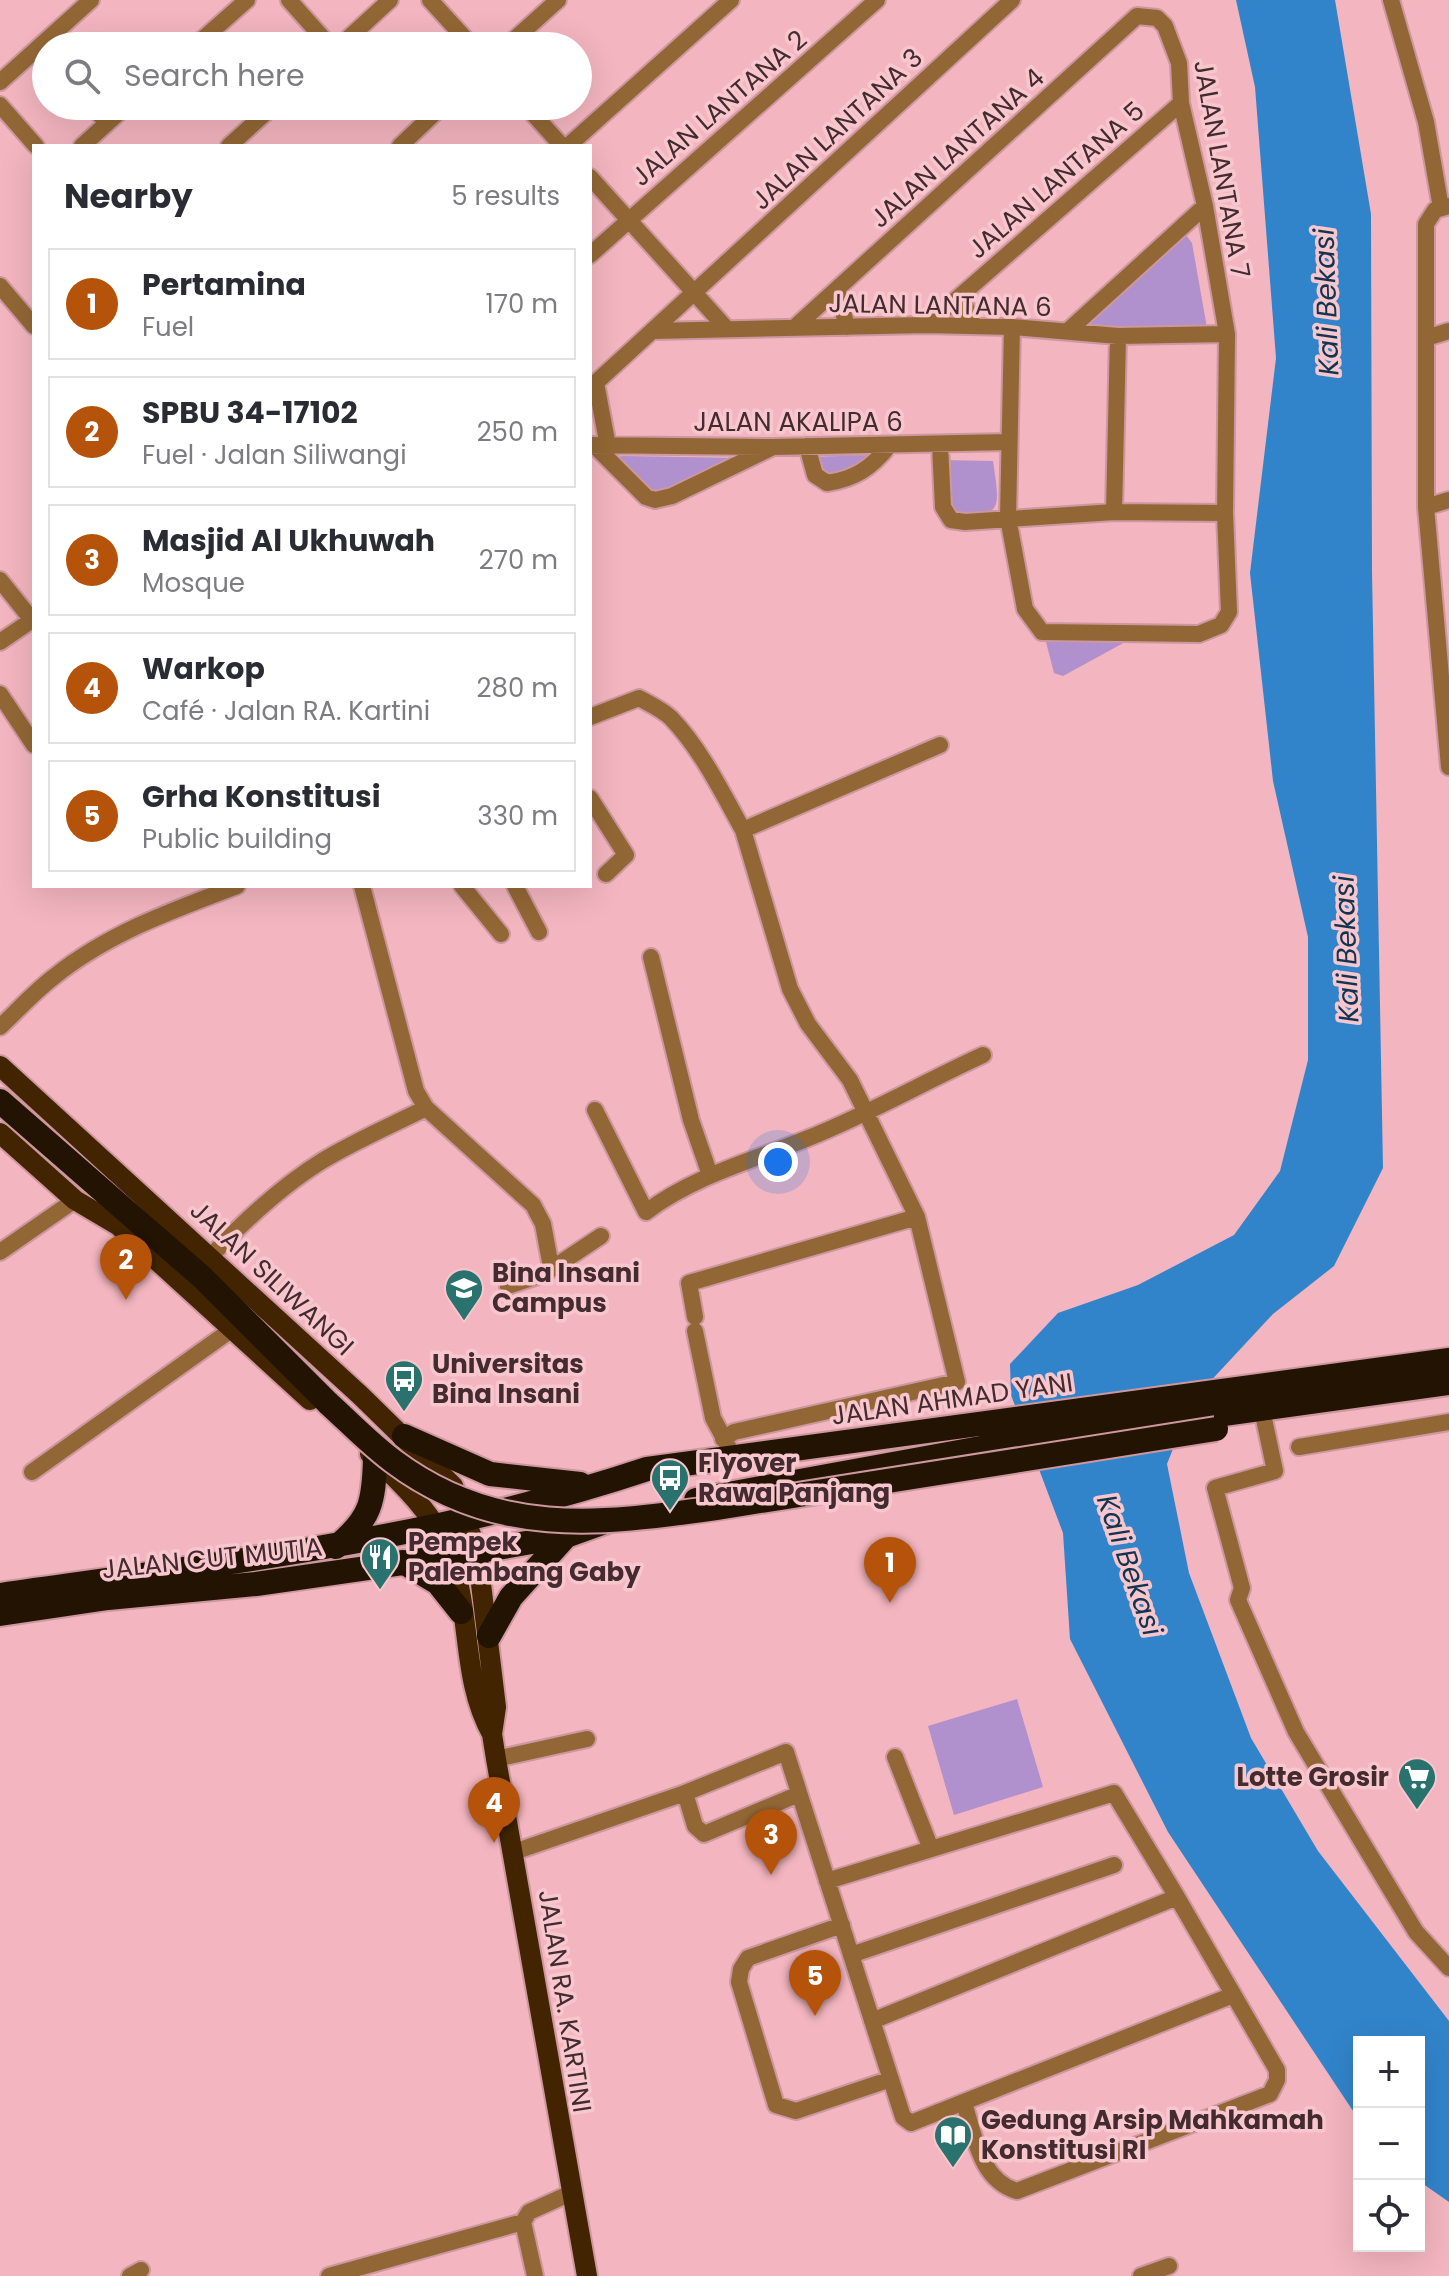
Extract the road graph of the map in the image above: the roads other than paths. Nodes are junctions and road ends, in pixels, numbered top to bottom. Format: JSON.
{"nodes":[{"id":1,"x":91,"y":0,"type":"edge"},
{"id":2,"x":247,"y":0,"type":"edge"},
{"id":3,"x":289,"y":0,"type":"edge"},
{"id":4,"x":390,"y":0,"type":"edge"},
{"id":5,"x":430,"y":0,"type":"edge"},
{"id":6,"x":558,"y":0,"type":"edge"},
{"id":7,"x":731,"y":0,"type":"edge"},
{"id":8,"x":877,"y":0,"type":"edge"},
{"id":9,"x":1012,"y":0,"type":"edge"},
{"id":10,"x":1391,"y":0,"type":"edge"},
{"id":11,"x":1157,"y":18,"type":"joint"},
{"id":12,"x":60,"y":32,"type":"edge"},
{"id":13,"x":211,"y":32,"type":"edge"},
{"id":14,"x":318,"y":32,"type":"edge"},
{"id":15,"x":355,"y":32,"type":"edge"},
{"id":16,"x":459,"y":32,"type":"edge"},
{"id":17,"x":523,"y":32,"type":"edge"},
{"id":18,"x":32,"y":58,"type":"edge"},
{"id":19,"x":0,"y":82,"type":"edge"},
{"id":20,"x":1181,"y":103,"type":"junction"},
{"id":21,"x":0,"y":105,"type":"edge"},
{"id":22,"x":104,"y":120,"type":"edge"},
{"id":23,"x":110,"y":120,"type":"edge"},
{"id":24,"x":258,"y":120,"type":"edge"},
{"id":25,"x":427,"y":120,"type":"edge"},
{"id":26,"x":539,"y":120,"type":"edge"},
{"id":27,"x":107,"y":123,"type":"junction"},
{"id":28,"x":34,"y":144,"type":"edge"},
{"id":29,"x":84,"y":144,"type":"edge"},
{"id":30,"x":231,"y":144,"type":"edge"},
{"id":31,"x":402,"y":144,"type":"edge"},
{"id":32,"x":560,"y":144,"type":"edge"},
{"id":33,"x":570,"y":144,"type":"edge"},
{"id":34,"x":592,"y":179,"type":"edge"},
{"id":35,"x":1205,"y":206,"type":"junction"},
{"id":36,"x":1445,"y":207,"type":"edge"},
{"id":37,"x":628,"y":220,"type":"junction"},
{"id":38,"x":592,"y":253,"type":"edge"},
{"id":39,"x":837,"y":289,"type":"junction"},
{"id":40,"x":3,"y":293,"type":"edge"},
{"id":41,"x":695,"y":294,"type":"junction"},
{"id":42,"x":961,"y":296,"type":"junction"},
{"id":43,"x":32,"y":324,"type":"edge"},
{"id":44,"x":927,"y":325,"type":"junction"},
{"id":45,"x":974,"y":326,"type":"junction"},
{"id":46,"x":847,"y":327,"type":"junction"},
{"id":47,"x":1012,"y":327,"type":"junction"},
{"id":48,"x":794,"y":328,"type":"junction"},
{"id":49,"x":727,"y":329,"type":"junction"},
{"id":50,"x":1069,"y":330,"type":"junction"},
{"id":51,"x":653,"y":331,"type":"junction"},
{"id":52,"x":1449,"y":331,"type":"edge"},
{"id":53,"x":1227,"y":334,"type":"junction"},
{"id":54,"x":1118,"y":336,"type":"junction"},
{"id":55,"x":1426,"y":338,"type":"junction"},
{"id":56,"x":593,"y":386,"type":"edge"},
{"id":57,"x":1007,"y":442,"type":"junction"},
{"id":58,"x":940,"y":445,"type":"junction"},
{"id":59,"x":598,"y":446,"type":"edge"},
{"id":60,"x":807,"y":446,"type":"junction"},
{"id":61,"x":889,"y":446,"type":"junction"},
{"id":62,"x":773,"y":447,"type":"junction"},
{"id":63,"x":1449,"y":500,"type":"edge"},
{"id":64,"x":1426,"y":507,"type":"junction"},
{"id":65,"x":1114,"y":512,"type":"junction"},
{"id":66,"x":1225,"y":513,"type":"junction"},
{"id":67,"x":1008,"y":518,"type":"junction"},
{"id":68,"x":0,"y":580,"type":"edge"},
{"id":69,"x":32,"y":618,"type":"edge"},
{"id":70,"x":32,"y":620,"type":"edge"},
{"id":71,"x":1442,"y":622,"type":"edge"},
{"id":72,"x":0,"y":642,"type":"edge"},
{"id":73,"x":0,"y":694,"type":"edge"},
{"id":74,"x":592,"y":716,"type":"edge"},
{"id":75,"x":28,"y":721,"type":"edge"},
{"id":76,"x":940,"y":745,"type":"dead end"},
{"id":77,"x":1449,"y":767,"type":"edge"},
{"id":78,"x":592,"y":801,"type":"edge"},
{"id":79,"x":743,"y":830,"type":"junction"},
{"id":80,"x":606,"y":874,"type":"dead end"},
{"id":81,"x":231,"y":888,"type":"edge"},
{"id":82,"x":363,"y":888,"type":"edge"},
{"id":83,"x":464,"y":888,"type":"edge"},
{"id":84,"x":516,"y":888,"type":"edge"},
{"id":85,"x":539,"y":932,"type":"dead end"},
{"id":86,"x":501,"y":934,"type":"dead end"},
{"id":87,"x":651,"y":957,"type":"dead end"},
{"id":88,"x":0,"y":1027,"type":"edge"},
{"id":89,"x":983,"y":1055,"type":"dead end"},
{"id":90,"x":0,"y":1066,"type":"edge"},
{"id":91,"x":0,"y":1101,"type":"edge"},
{"id":92,"x":426,"y":1108,"type":"junction"},
{"id":93,"x":595,"y":1110,"type":"dead end"},
{"id":94,"x":865,"y":1113,"type":"junction"},
{"id":95,"x":0,"y":1133,"type":"edge"},
{"id":96,"x":710,"y":1175,"type":"junction"},
{"id":97,"x":75,"y":1200,"type":"junction"},
{"id":98,"x":917,"y":1217,"type":"junction"},
{"id":99,"x":601,"y":1236,"type":"dead end"},
{"id":100,"x":0,"y":1252,"type":"edge"},
{"id":101,"x":210,"y":1257,"type":"junction"},
{"id":102,"x":551,"y":1267,"type":"junction"},
{"id":103,"x":508,"y":1286,"type":"dead end"},
{"id":104,"x":231,"y":1330,"type":"junction"},
{"id":105,"x":1449,"y":1360,"type":"edge"},
{"id":106,"x":1449,"y":1383,"type":"edge"},
{"id":107,"x":1449,"y":1391,"type":"edge"},
{"id":108,"x":1218,"y":1411,"type":"junction"},
{"id":109,"x":1264,"y":1419,"type":"junction"},
{"id":110,"x":1449,"y":1422,"type":"edge"},
{"id":111,"x":400,"y":1432,"type":"junction"},
{"id":112,"x":987,"y":1435,"type":"junction"},
{"id":113,"x":1299,"y":1447,"type":"dead end"},
{"id":114,"x":730,"y":1448,"type":"junction"},
{"id":115,"x":369,"y":1454,"type":"junction"},
{"id":116,"x":32,"y":1472,"type":"dead end"},
{"id":117,"x":598,"y":1485,"type":"junction"},
{"id":118,"x":468,"y":1517,"type":"junction"},
{"id":119,"x":436,"y":1525,"type":"junction"},
{"id":120,"x":566,"y":1536,"type":"junction"},
{"id":121,"x":334,"y":1548,"type":"junction"},
{"id":122,"x":477,"y":1551,"type":"junction"},
{"id":123,"x":451,"y":1556,"type":"junction"},
{"id":124,"x":403,"y":1562,"type":"junction"},
{"id":125,"x":0,"y":1595,"type":"edge"},
{"id":126,"x":461,"y":1612,"type":"junction"},
{"id":127,"x":0,"y":1614,"type":"edge"},
{"id":128,"x":489,"y":1636,"type":"junction"},
{"id":129,"x":492,"y":1734,"type":"junction"},
{"id":130,"x":587,"y":1739,"type":"dead end"},
{"id":131,"x":895,"y":1757,"type":"dead end"},
{"id":132,"x":496,"y":1759,"type":"junction"},
{"id":133,"x":685,"y":1793,"type":"junction"},
{"id":134,"x":799,"y":1794,"type":"junction"},
{"id":135,"x":931,"y":1849,"type":"junction"},
{"id":136,"x":514,"y":1852,"type":"junction"},
{"id":137,"x":1114,"y":1865,"type":"dead end"},
{"id":138,"x":827,"y":1881,"type":"junction"},
{"id":139,"x":1177,"y":1897,"type":"junction"},
{"id":140,"x":842,"y":1925,"type":"junction"},
{"id":141,"x":851,"y":1955,"type":"junction"},
{"id":142,"x":1449,"y":1968,"type":"edge"},
{"id":143,"x":1233,"y":1995,"type":"junction"},
{"id":144,"x":872,"y":2021,"type":"junction"},
{"id":145,"x":891,"y":2079,"type":"junction"},
{"id":146,"x":964,"y":2103,"type":"junction"},
{"id":147,"x":571,"y":2193,"type":"junction"},
{"id":148,"x":523,"y":2222,"type":"junction"},
{"id":149,"x":1169,"y":2266,"type":"dead end"},
{"id":150,"x":329,"y":2276,"type":"edge"},
{"id":151,"x":535,"y":2276,"type":"edge"},
{"id":152,"x":587,"y":2276,"type":"edge"},
{"id":153,"x":1141,"y":2276,"type":"edge"}],
"edges":[{"from":1,"to":12,"type":"street"},
{"from":2,"to":13,"type":"street"},
{"from":3,"to":14,"type":"street"},
{"from":4,"to":15,"type":"street"},
{"from":5,"to":16,"type":"street"},
{"from":6,"to":17,"type":"street"},
{"from":7,"to":33,"type":"street"},
{"from":8,"to":37,"type":"street","name":"JALAN LANTANA 2"},
{"from":9,"to":41,"type":"street","name":"JALAN LANTANA 3"},
{"from":10,"to":36,"type":"street"},
{"from":11,"to":20,"type":"street","name":"JALAN LANTANA 7"},
{"from":11,"to":39,"type":"street","name":"JALAN LANTANA 4"},
{"from":18,"to":19,"type":"street"},
{"from":20,"to":35,"type":"street","name":"JALAN LANTANA 7"},
{"from":20,"to":42,"type":"street","name":"JALAN LANTANA 5"},
{"from":21,"to":28,"type":"street"},
{"from":22,"to":27,"type":"street"},
{"from":23,"to":27,"type":"street"},
{"from":24,"to":30,"type":"street"},
{"from":25,"to":31,"type":"street"},
{"from":26,"to":32,"type":"street"},
{"from":27,"to":29,"type":"street"},
{"from":34,"to":37,"type":"street"},
{"from":35,"to":50,"type":"street"},
{"from":35,"to":53,"type":"street","name":"JALAN LANTANA 7"},
{"from":36,"to":55,"type":"street"},
{"from":37,"to":38,"type":"street","name":"JALAN LANTANA 2"},
{"from":37,"to":41,"type":"street"},
{"from":39,"to":46,"type":"street"},
{"from":39,"to":48,"type":"street","name":"JALAN LANTANA 4"},
{"from":40,"to":43,"type":"street"},
{"from":41,"to":49,"type":"street"},
{"from":41,"to":51,"type":"street","name":"JALAN LANTANA 3"},
{"from":42,"to":44,"type":"street","name":"JALAN LANTANA 5"},
{"from":42,"to":45,"type":"street"},
{"from":44,"to":45,"type":"street","name":"JALAN LANTANA 6"},
{"from":44,"to":46,"type":"street","name":"JALAN LANTANA 6"},
{"from":45,"to":47,"type":"street","name":"JALAN LANTANA 6"},
{"from":46,"to":48,"type":"street","name":"JALAN LANTANA 6"},
{"from":47,"to":50,"type":"street","name":"JALAN LANTANA 6"},
{"from":47,"to":57,"type":"street"},
{"from":48,"to":49,"type":"street","name":"JALAN LANTANA 6"},
{"from":49,"to":51,"type":"street","name":"JALAN LANTANA 6"},
{"from":50,"to":54,"type":"street","name":"JALAN LANTANA 6"},
{"from":51,"to":56,"type":"street","name":"JALAN LANTANA 3"},
{"from":52,"to":55,"type":"street"},
{"from":53,"to":54,"type":"street","name":"JALAN LANTANA 6"},
{"from":53,"to":66,"type":"street","name":"JALAN LANTANA 7"},
{"from":54,"to":65,"type":"street"},
{"from":55,"to":64,"type":"street"},
{"from":56,"to":59,"type":"street"},
{"from":57,"to":58,"type":"street","name":"JALAN AKALIPA 6"},
{"from":57,"to":67,"type":"street"},
{"from":58,"to":61,"type":"street","name":"JALAN AKALIPA 6"},
{"from":58,"to":67,"type":"street"},
{"from":59,"to":62,"type":"street","name":"JALAN AKALIPA 6"},
{"from":59,"to":62,"type":"street"},
{"from":60,"to":61,"type":"street","name":"JALAN AKALIPA 6"},
{"from":60,"to":61,"type":"street"},
{"from":60,"to":62,"type":"street","name":"JALAN AKALIPA 6"},
{"from":63,"to":64,"type":"street"},
{"from":64,"to":71,"type":"street"},
{"from":65,"to":66,"type":"street"},
{"from":65,"to":67,"type":"street"},
{"from":66,"to":67,"type":"street","name":"JALAN LANTANA 7"},
{"from":68,"to":69,"type":"street"},
{"from":70,"to":72,"type":"street"},
{"from":71,"to":77,"type":"street"},
{"from":73,"to":75,"type":"street"},
{"from":74,"to":79,"type":"street"},
{"from":76,"to":79,"type":"street"},
{"from":78,"to":80,"type":"street"},
{"from":79,"to":94,"type":"street"},
{"from":81,"to":88,"type":"street"},
{"from":82,"to":92,"type":"street"},
{"from":83,"to":86,"type":"street"},
{"from":84,"to":85,"type":"street"},
{"from":87,"to":96,"type":"street"},
{"from":89,"to":94,"type":"street"},
{"from":90,"to":101,"type":"main road","name":"JALAN SILIWANGI"},
{"from":91,"to":108,"type":"highway","bridge":true},
{"from":92,"to":101,"type":"street"},
{"from":92,"to":102,"type":"street"},
{"from":93,"to":96,"type":"street"},
{"from":94,"to":96,"type":"street"},
{"from":94,"to":98,"type":"street"},
{"from":95,"to":97,"type":"main road"},
{"from":97,"to":100,"type":"street"},
{"from":97,"to":104,"type":"main road"},
{"from":98,"to":114,"type":"street"},
{"from":98,"to":114,"type":"street"},
{"from":99,"to":102,"type":"street"},
{"from":101,"to":111,"type":"main road","name":"JALAN SILIWANGI"},
{"from":102,"to":103,"type":"street"},
{"from":104,"to":115,"type":"main road"},
{"from":104,"to":116,"type":"street"},
{"from":105,"to":108,"type":"highway","name":"JALAN AHMAD YANI"},
{"from":106,"to":108,"type":"highway","name":"JALAN AHMAD YANI"},
{"from":107,"to":109,"type":"highway"},
{"from":108,"to":109,"type":"highway"},
{"from":108,"to":112,"type":"highway","name":"JALAN AHMAD YANI"},
{"from":109,"to":142,"type":"street"},
{"from":110,"to":113,"type":"street"},
{"from":111,"to":115,"type":"main road"},
{"from":111,"to":117,"type":"highway"},
{"from":111,"to":118,"type":"main road","name":"JALAN SILIWANGI"},
{"from":112,"to":114,"type":"highway","name":"JALAN AHMAD YANI"},
{"from":112,"to":120,"type":"highway","name":"JALAN AHMAD YANI"},
{"from":114,"to":117,"type":"highway","name":"JALAN AHMAD YANI"},
{"from":115,"to":119,"type":"main road"},
{"from":115,"to":121,"type":"highway"},
{"from":117,"to":118,"type":"highway","name":"JALAN AHMAD YANI"},
{"from":118,"to":119,"type":"highway","name":"JALAN CUT MUTIA"},
{"from":118,"to":122,"type":"main road","name":"JALAN SILIWANGI"},
{"from":119,"to":121,"type":"highway","name":"JALAN CUT MUTIA"},
{"from":119,"to":123,"type":"main road"},
{"from":120,"to":122,"type":"highway","name":"JALAN AHMAD YANI"},
{"from":120,"to":128,"type":"highway"},
{"from":121,"to":125,"type":"highway","name":"JALAN CUT MUTIA"},
{"from":122,"to":123,"type":"highway","name":"JALAN CUT MUTIA"},
{"from":122,"to":128,"type":"main road","name":"JALAN RA. KARTINI"},
{"from":123,"to":124,"type":"highway","name":"JALAN CUT MUTIA"},
{"from":123,"to":126,"type":"main road","name":"JALAN RA. KARTINI"},
{"from":124,"to":126,"type":"highway"},
{"from":124,"to":127,"type":"highway","name":"JALAN CUT MUTIA"},
{"from":126,"to":129,"type":"main road","name":"JALAN RA. KARTINI"},
{"from":128,"to":129,"type":"main road","name":"JALAN RA. KARTINI"},
{"from":129,"to":132,"type":"main road","name":"JALAN RA. KARTINI"},
{"from":130,"to":132,"type":"street"},
{"from":131,"to":135,"type":"street"},
{"from":132,"to":136,"type":"main road","name":"JALAN RA. KARTINI"},
{"from":133,"to":134,"type":"street"},
{"from":133,"to":134,"type":"street"},
{"from":133,"to":136,"type":"street"},
{"from":134,"to":138,"type":"street"},
{"from":135,"to":138,"type":"street"},
{"from":135,"to":139,"type":"street"},
{"from":136,"to":147,"type":"main road","name":"JALAN RA. KARTINI"},
{"from":137,"to":141,"type":"street"},
{"from":138,"to":140,"type":"street"},
{"from":139,"to":143,"type":"street"},
{"from":139,"to":144,"type":"street"},
{"from":140,"to":141,"type":"street"},
{"from":140,"to":145,"type":"street"},
{"from":141,"to":144,"type":"street"},
{"from":143,"to":146,"type":"street"},
{"from":143,"to":146,"type":"street"},
{"from":144,"to":145,"type":"street"},
{"from":145,"to":146,"type":"street"},
{"from":147,"to":148,"type":"street"},
{"from":147,"to":152,"type":"main road","name":"JALAN RA. KARTINI"},
{"from":148,"to":150,"type":"street"},
{"from":148,"to":151,"type":"street"},
{"from":149,"to":153,"type":"street"}]}
